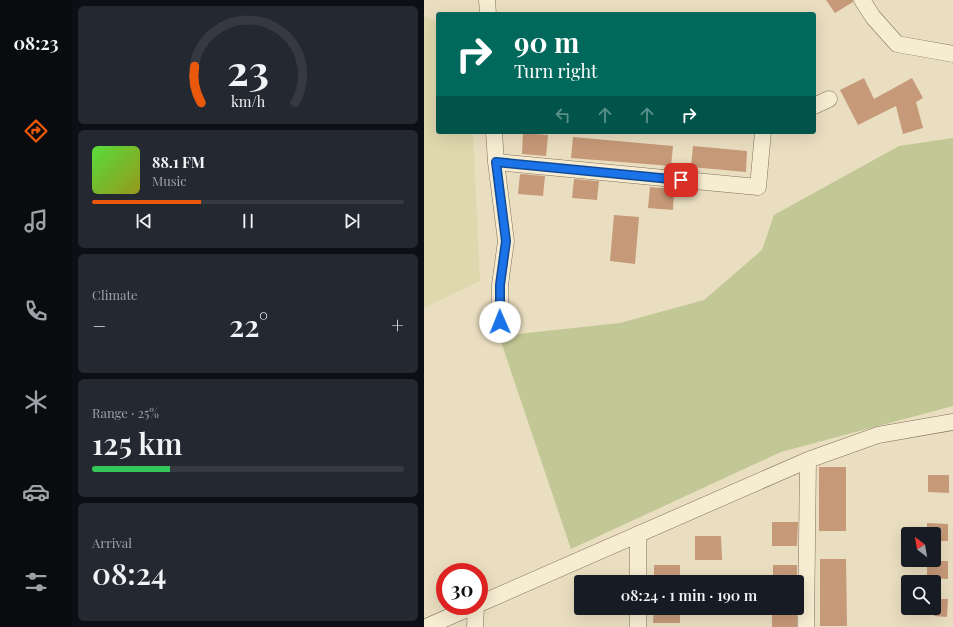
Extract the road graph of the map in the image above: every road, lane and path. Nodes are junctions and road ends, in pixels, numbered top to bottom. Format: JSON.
{"nodes":[{"id":1,"x":487,"y":0,"type":"edge"},
{"id":2,"x":862,"y":0,"type":"edge"},
{"id":3,"x":488,"y":12,"type":"edge"},
{"id":4,"x":953,"y":54,"type":"edge"},
{"id":5,"x":829,"y":99,"type":"dead end"},
{"id":6,"x":816,"y":105,"type":"edge"},
{"id":7,"x":494,"y":134,"type":"edge"},
{"id":8,"x":763,"y":134,"type":"edge"},
{"id":9,"x":496,"y":162,"type":"junction"},
{"id":10,"x":500,"y":322,"type":"dead end"},
{"id":11,"x":953,"y":422,"type":"edge"},
{"id":12,"x":808,"y":460,"type":"junction"},
{"id":13,"x":638,"y":534,"type":"junction"},
{"id":14,"x":638,"y":575,"type":"edge"},
{"id":15,"x":488,"y":600,"type":"edge"},
{"id":16,"x":454,"y":615,"type":"edge"},
{"id":17,"x":475,"y":615,"type":"edge"},
{"id":18,"x":638,"y":615,"type":"edge"},
{"id":19,"x":426,"y":627,"type":"edge"},
{"id":20,"x":475,"y":627,"type":"edge"},
{"id":21,"x":638,"y":627,"type":"edge"},
{"id":22,"x":806,"y":627,"type":"edge"}],
"edges":[{"from":1,"to":3,"type":"street"},
{"from":2,"to":4,"type":"street"},
{"from":5,"to":6,"type":"street"},
{"from":7,"to":9,"type":"street"},
{"from":8,"to":9,"type":"street"},
{"from":9,"to":10,"type":"street"},
{"from":11,"to":12,"type":"street"},
{"from":12,"to":13,"type":"street"},
{"from":12,"to":22,"type":"street"},
{"from":13,"to":14,"type":"street"},
{"from":13,"to":15,"type":"street"},
{"from":16,"to":19,"type":"street"},
{"from":17,"to":20,"type":"street"},
{"from":18,"to":21,"type":"street"}]}
